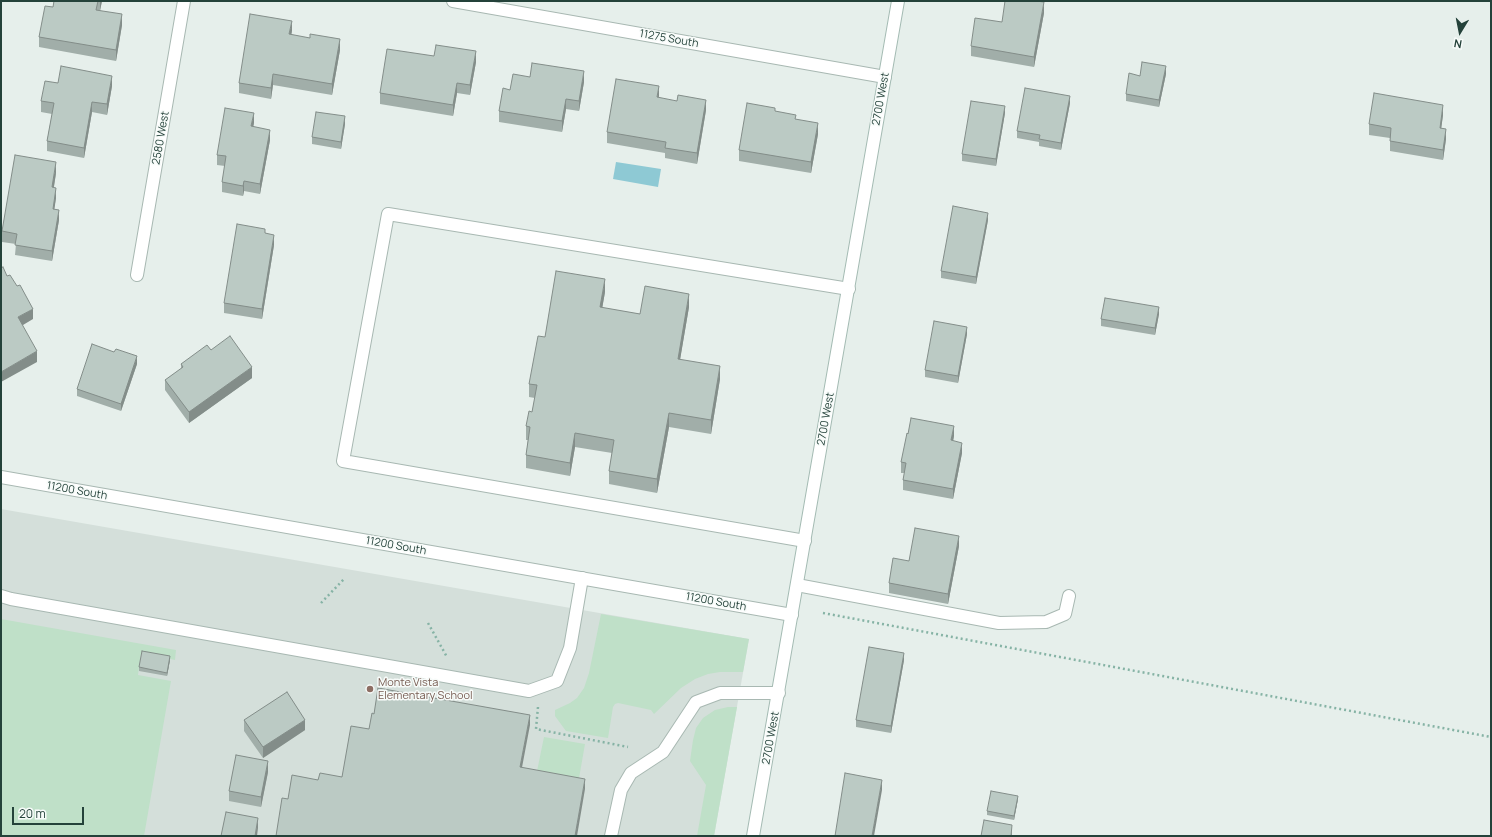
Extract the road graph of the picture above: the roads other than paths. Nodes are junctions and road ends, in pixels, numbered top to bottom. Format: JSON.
{"nodes":[{"id":1,"x":184,"y":1,"type":"edge"},
{"id":2,"x":453,"y":1,"type":"edge"},
{"id":3,"x":898,"y":1,"type":"edge"},
{"id":4,"x":885,"y":77,"type":"junction"},
{"id":5,"x":137,"y":275,"type":"dead end"},
{"id":6,"x":848,"y":290,"type":"junction"},
{"id":7,"x":1,"y":478,"type":"edge"},
{"id":8,"x":805,"y":541,"type":"junction"},
{"id":9,"x":582,"y":578,"type":"junction"},
{"id":10,"x":797,"y":585,"type":"junction"},
{"id":11,"x":1,"y":596,"type":"edge"},
{"id":12,"x":1069,"y":596,"type":"dead end"},
{"id":13,"x":792,"y":615,"type":"junction"},
{"id":14,"x":779,"y":693,"type":"junction"},
{"id":15,"x":611,"y":836,"type":"edge"},
{"id":16,"x":753,"y":836,"type":"edge"}],
"edges":[{"from":1,"to":5,"type":"street","name":"2580 West"},
{"from":2,"to":4,"type":"street","name":"11275 South"},
{"from":3,"to":4,"type":"street","name":"2700 West"},
{"from":4,"to":6,"type":"street","name":"2700 West"},
{"from":6,"to":8,"type":"street","name":"2700 West"},
{"from":6,"to":8,"type":"street"},
{"from":7,"to":9,"type":"street","name":"11200 South"},
{"from":8,"to":10,"type":"street","name":"2700 West"},
{"from":9,"to":11,"type":"street"},
{"from":9,"to":13,"type":"street","name":"11200 South"},
{"from":10,"to":12,"type":"street"},
{"from":10,"to":13,"type":"street","name":"2700 West"},
{"from":13,"to":14,"type":"street","name":"2700 West"},
{"from":14,"to":15,"type":"street"},
{"from":14,"to":16,"type":"street","name":"2700 West"}]}
